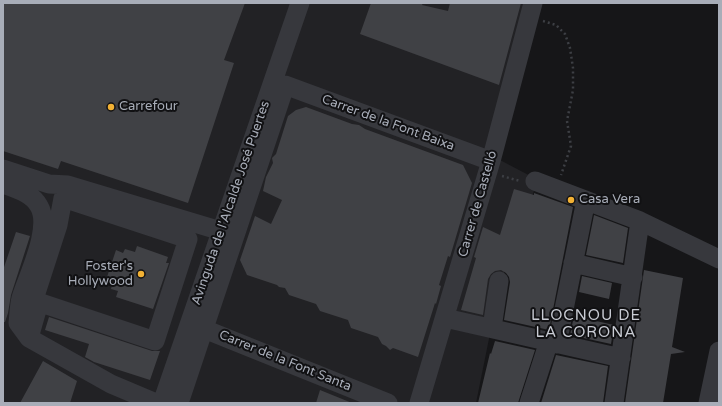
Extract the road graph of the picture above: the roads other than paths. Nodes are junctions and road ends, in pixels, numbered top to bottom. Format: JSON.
{"nodes":[{"id":1,"x":300,"y":3,"type":"edge"},
{"id":2,"x":313,"y":3,"type":"edge"},
{"id":3,"x":532,"y":10,"type":"edge"},
{"id":4,"x":285,"y":86,"type":"junction"},
{"id":5,"x":490,"y":167,"type":"junction"},
{"id":6,"x":3,"y":169,"type":"edge"},
{"id":7,"x":535,"y":181,"type":"road end"},
{"id":8,"x":3,"y":184,"type":"edge"},
{"id":9,"x":49,"y":184,"type":"junction"},
{"id":10,"x":586,"y":200,"type":"junction"},
{"id":11,"x":40,"y":206,"type":"junction"},
{"id":12,"x":640,"y":221,"type":"junction"},
{"id":13,"x":190,"y":231,"type":"junction"},
{"id":14,"x":221,"y":231,"type":"junction"},
{"id":15,"x":719,"y":259,"type":"edge"},
{"id":16,"x":573,"y":264,"type":"junction"},
{"id":17,"x":632,"y":277,"type":"junction"},
{"id":18,"x":499,"y":281,"type":"dead end"},
{"id":19,"x":39,"y":303,"type":"junction"},
{"id":20,"x":445,"y":318,"type":"junction"},
{"id":21,"x":492,"y":328,"type":"junction"},
{"id":22,"x":204,"y":329,"type":"junction"},
{"id":23,"x":29,"y":338,"type":"junction"},
{"id":24,"x":553,"y":342,"type":"junction"},
{"id":25,"x":719,"y":351,"type":"edge"},
{"id":26,"x":621,"y":358,"type":"junction"},
{"id":27,"x":186,"y":380,"type":"junction"},
{"id":28,"x":156,"y":403,"type":"edge"},
{"id":29,"x":163,"y":403,"type":"edge"},
{"id":30,"x":179,"y":403,"type":"edge"},
{"id":31,"x":388,"y":403,"type":"edge"},
{"id":32,"x":419,"y":403,"type":"edge"},
{"id":33,"x":529,"y":403,"type":"edge"},
{"id":34,"x":614,"y":403,"type":"edge"},
{"id":35,"x":708,"y":403,"type":"edge"}],
"edges":[{"from":1,"to":14,"type":"street","name":"Avinguda de l'Alcalde José Puertes"},
{"from":2,"to":4,"type":"street","name":"Avinguda de l'Alcalde José Puertes"},
{"from":3,"to":5,"type":"street","name":"Carrer de Castelló"},
{"from":4,"to":5,"type":"street","name":"Carrer de la Font Baixa"},
{"from":4,"to":22,"type":"street","name":"Avinguda de l'Alcalde José Puertes"},
{"from":5,"to":20,"type":"street","name":"Carrer de Castelló"},
{"from":6,"to":9,"type":"street"},
{"from":7,"to":10,"type":"street"},
{"from":8,"to":11,"type":"street"},
{"from":9,"to":11,"type":"street"},
{"from":9,"to":13,"type":"street"},
{"from":10,"to":12,"type":"street"},
{"from":10,"to":16,"type":"street"},
{"from":11,"to":23,"type":"street"},
{"from":12,"to":15,"type":"street"},
{"from":12,"to":17,"type":"street"},
{"from":13,"to":14,"type":"street"},
{"from":13,"to":19,"type":"street"},
{"from":13,"to":19,"type":"street"},
{"from":14,"to":29,"type":"street","name":"Avinguda de l'Alcalde José Puertes"},
{"from":16,"to":17,"type":"street"},
{"from":16,"to":24,"type":"street"},
{"from":17,"to":26,"type":"street"},
{"from":18,"to":21,"type":"street"},
{"from":19,"to":23,"type":"street"},
{"from":20,"to":21,"type":"street"},
{"from":20,"to":32,"type":"street","name":"Carrer de Castelló"},
{"from":21,"to":24,"type":"street"},
{"from":22,"to":27,"type":"street","name":"Avinguda de l'Alcalde José Puertes"},
{"from":22,"to":31,"type":"street","name":"Carrer de la Font Santa"},
{"from":23,"to":28,"type":"street"},
{"from":24,"to":26,"type":"street"},
{"from":24,"to":33,"type":"street"},
{"from":25,"to":35,"type":"street"},
{"from":26,"to":34,"type":"street"},
{"from":27,"to":29,"type":"street"},
{"from":27,"to":30,"type":"street","name":"Avinguda de l'Alcalde José Puertes"}]}
